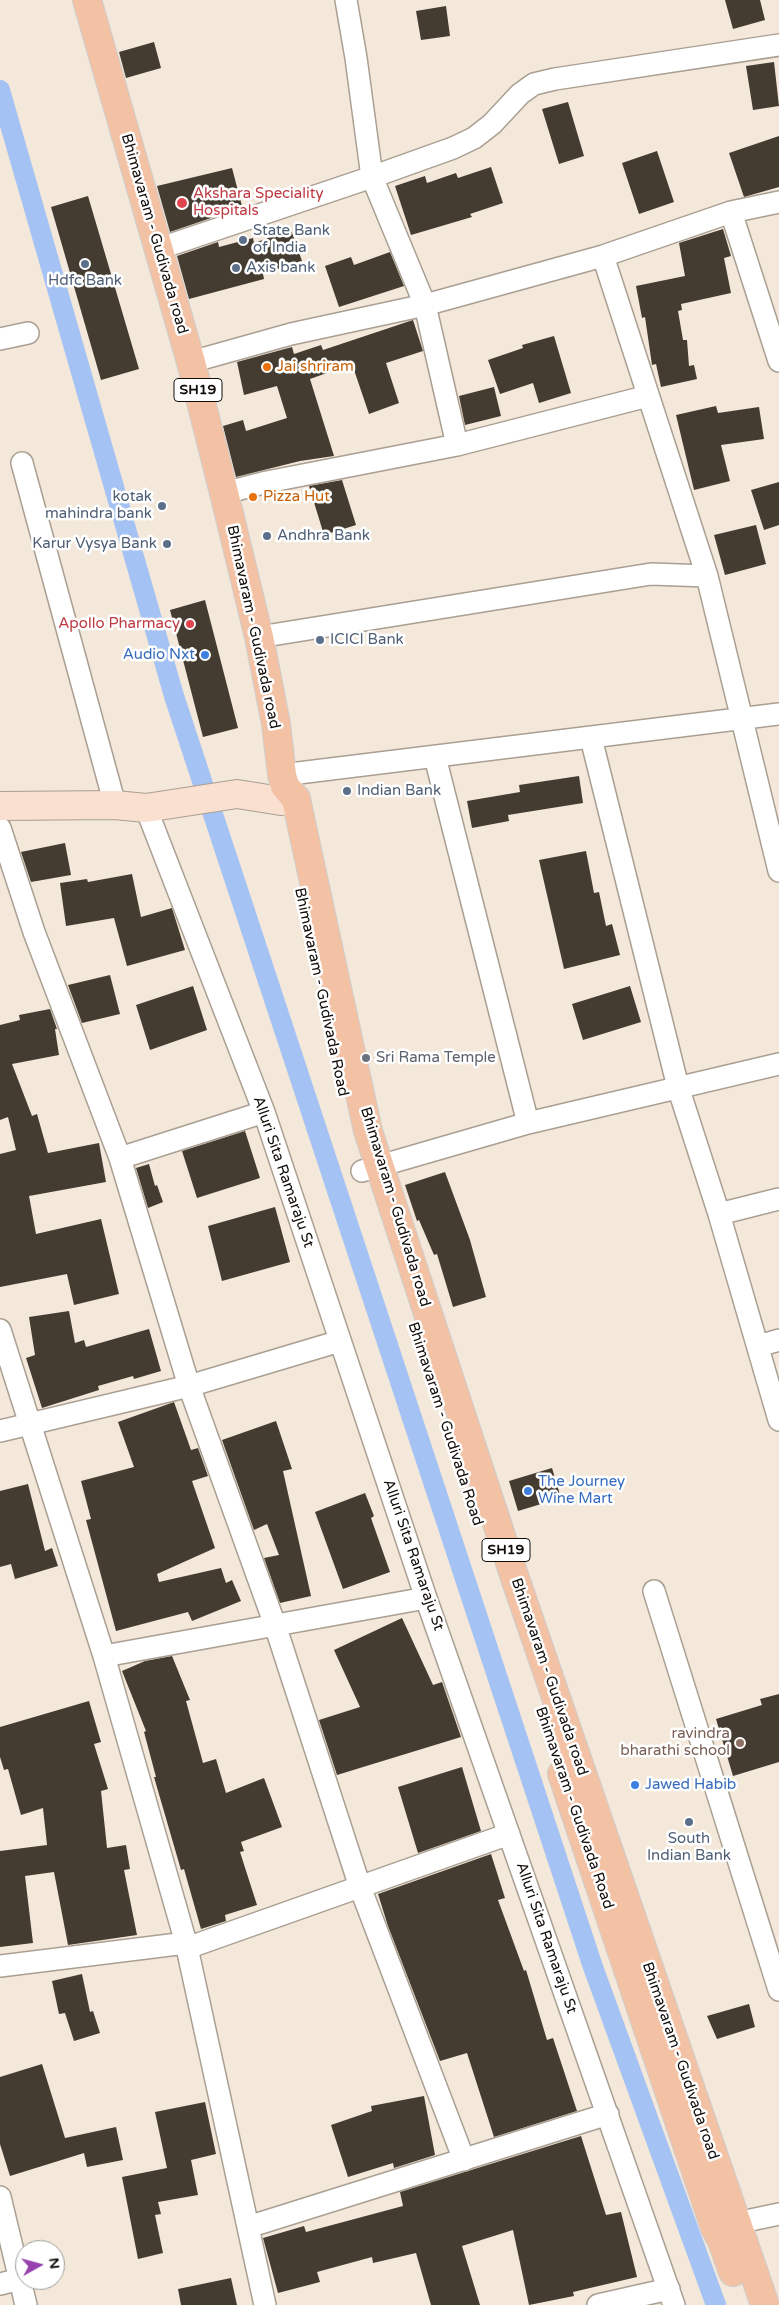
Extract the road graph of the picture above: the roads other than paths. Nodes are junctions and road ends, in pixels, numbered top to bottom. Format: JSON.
{"nodes":[{"id":1,"x":87,"y":0,"type":"edge"},
{"id":2,"x":346,"y":0,"type":"edge"},
{"id":3,"x":779,"y":45,"type":"edge"},
{"id":4,"x":372,"y":177,"type":"junction"},
{"id":5,"x":779,"y":202,"type":"edge"},
{"id":6,"x":731,"y":212,"type":"junction"},
{"id":7,"x":158,"y":249,"type":"junction"},
{"id":8,"x":603,"y":256,"type":"junction"},
{"id":9,"x":425,"y":305,"type":"junction"},
{"id":10,"x":28,"y":332,"type":"dead end"},
{"id":11,"x":0,"y":339,"type":"edge"},
{"id":12,"x":779,"y":361,"type":"edge"},
{"id":13,"x":191,"y":362,"type":"junction"},
{"id":14,"x":648,"y":396,"type":"junction"},
{"id":15,"x":457,"y":445,"type":"junction"},
{"id":16,"x":22,"y":463,"type":"dead end"},
{"id":17,"x":224,"y":493,"type":"junction"},
{"id":18,"x":707,"y":576,"type":"junction"},
{"id":19,"x":259,"y":637,"type":"junction"},
{"id":20,"x":779,"y":714,"type":"edge"},
{"id":21,"x":743,"y":720,"type":"junction"},
{"id":22,"x":591,"y":738,"type":"junction"},
{"id":23,"x":435,"y":757,"type":"junction"},
{"id":24,"x":286,"y":790,"type":"junction"},
{"id":25,"x":115,"y":805,"type":"junction"},
{"id":26,"x":0,"y":806,"type":"edge"},
{"id":27,"x":158,"y":807,"type":"junction"},
{"id":28,"x":0,"y":828,"type":"edge"},
{"id":29,"x":779,"y":871,"type":"edge"},
{"id":30,"x":779,"y":1064,"type":"edge"},
{"id":31,"x":678,"y":1087,"type":"junction"},
{"id":32,"x":264,"y":1112,"type":"junction"},
{"id":33,"x":528,"y":1123,"type":"junction"},
{"id":34,"x":120,"y":1158,"type":"junction"},
{"id":35,"x":371,"y":1169,"type":"junction"},
{"id":36,"x":779,"y":1199,"type":"edge"},
{"id":37,"x":719,"y":1214,"type":"junction"},
{"id":38,"x":0,"y":1330,"type":"edge"},
{"id":39,"x":779,"y":1340,"type":"edge"},
{"id":40,"x":340,"y":1341,"type":"junction"},
{"id":41,"x":758,"y":1346,"type":"junction"},
{"id":42,"x":189,"y":1386,"type":"junction"},
{"id":43,"x":779,"y":1420,"type":"edge"},
{"id":44,"x":30,"y":1424,"type":"junction"},
{"id":45,"x":0,"y":1431,"type":"edge"},
{"id":46,"x":654,"y":1590,"type":"dead end"},
{"id":47,"x":426,"y":1598,"type":"junction"},
{"id":48,"x":274,"y":1625,"type":"junction"},
{"id":49,"x":104,"y":1656,"type":"junction"},
{"id":50,"x":509,"y":1834,"type":"junction"},
{"id":51,"x":360,"y":1887,"type":"junction"},
{"id":52,"x":187,"y":1945,"type":"junction"},
{"id":53,"x":0,"y":1966,"type":"edge"},
{"id":54,"x":779,"y":1990,"type":"edge"},
{"id":55,"x":608,"y":2114,"type":"junction"},
{"id":56,"x":464,"y":2160,"type":"junction"},
{"id":57,"x":0,"y":2197,"type":"edge"},
{"id":58,"x":779,"y":2214,"type":"edge"},
{"id":59,"x":725,"y":2226,"type":"junction"},
{"id":60,"x":248,"y":2227,"type":"junction"},
{"id":61,"x":10,"y":2281,"type":"edge"},
{"id":62,"x":672,"y":2297,"type":"edge"},
{"id":63,"x":763,"y":2303,"type":"edge"},
{"id":64,"x":26,"y":2305,"type":"edge"},
{"id":65,"x":265,"y":2305,"type":"edge"},
{"id":66,"x":598,"y":2305,"type":"edge"}],
"edges":[{"from":1,"to":7,"type":"main road","name":"Bhimavaram - Gudivada road","number":"SH19"},
{"from":2,"to":4,"type":"street"},
{"from":3,"to":4,"type":"street"},
{"from":4,"to":7,"type":"street"},
{"from":4,"to":9,"type":"street"},
{"from":5,"to":6,"type":"street"},
{"from":6,"to":8,"type":"street"},
{"from":6,"to":12,"type":"street"},
{"from":7,"to":13,"type":"main road","name":"Bhimavaram - Gudivada road","number":"SH19"},
{"from":8,"to":9,"type":"street"},
{"from":8,"to":14,"type":"street"},
{"from":9,"to":13,"type":"street"},
{"from":9,"to":15,"type":"street"},
{"from":10,"to":11,"type":"street"},
{"from":13,"to":17,"type":"main road","name":"Bhimavaram - Gudivada road","number":"SH19"},
{"from":14,"to":15,"type":"street"},
{"from":14,"to":18,"type":"street"},
{"from":15,"to":17,"type":"street"},
{"from":16,"to":25,"type":"street"},
{"from":17,"to":19,"type":"main road","name":"Bhimavaram - Gudivada road","number":"SH19"},
{"from":18,"to":19,"type":"street"},
{"from":18,"to":21,"type":"street"},
{"from":19,"to":24,"type":"main road","name":"Bhimavaram - Gudivada road","number":"SH19"},
{"from":20,"to":21,"type":"street"},
{"from":21,"to":22,"type":"street"},
{"from":21,"to":29,"type":"street"},
{"from":22,"to":23,"type":"street"},
{"from":22,"to":31,"type":"street"},
{"from":23,"to":24,"type":"street"},
{"from":23,"to":33,"type":"street"},
{"from":24,"to":27,"type":"main road"},
{"from":24,"to":35,"type":"main road","name":"Bhimavaram - Gudivada road","number":"SH19"},
{"from":25,"to":26,"type":"main road"},
{"from":25,"to":27,"type":"main road"},
{"from":27,"to":32,"type":"street","name":"Alluri Sita Ramaraju St"},
{"from":28,"to":34,"type":"street"},
{"from":30,"to":31,"type":"street"},
{"from":31,"to":33,"type":"street"},
{"from":31,"to":37,"type":"street"},
{"from":32,"to":34,"type":"street"},
{"from":32,"to":40,"type":"street","name":"Alluri Sita Ramaraju St"},
{"from":33,"to":35,"type":"street"},
{"from":34,"to":42,"type":"street"},
{"from":35,"to":59,"type":"main road","name":"Bhimavaram - Gudivada road","number":"SH19"},
{"from":36,"to":37,"type":"street"},
{"from":37,"to":41,"type":"street"},
{"from":38,"to":44,"type":"street"},
{"from":39,"to":41,"type":"street"},
{"from":40,"to":42,"type":"street"},
{"from":40,"to":47,"type":"street","name":"Alluri Sita Ramaraju St"},
{"from":41,"to":43,"type":"street"},
{"from":42,"to":44,"type":"street"},
{"from":42,"to":48,"type":"street"},
{"from":44,"to":45,"type":"street"},
{"from":44,"to":49,"type":"street"},
{"from":46,"to":54,"type":"street"},
{"from":47,"to":48,"type":"street"},
{"from":47,"to":50,"type":"street","name":"Alluri Sita Ramaraju St"},
{"from":48,"to":49,"type":"street"},
{"from":48,"to":51,"type":"street"},
{"from":49,"to":52,"type":"street"},
{"from":50,"to":51,"type":"street"},
{"from":50,"to":55,"type":"street","name":"Alluri Sita Ramaraju St"},
{"from":51,"to":52,"type":"street"},
{"from":51,"to":56,"type":"street"},
{"from":52,"to":53,"type":"street"},
{"from":52,"to":60,"type":"street"},
{"from":55,"to":56,"type":"street"},
{"from":55,"to":62,"type":"street","name":"Alluri Sita Ramaraju St"},
{"from":56,"to":60,"type":"street"},
{"from":57,"to":61,"type":"street"},
{"from":58,"to":59,"type":"street"},
{"from":59,"to":63,"type":"main road","name":"Bhimavaram - Gudivada road","number":"SH19"},
{"from":60,"to":65,"type":"street"},
{"from":61,"to":64,"type":"street"},
{"from":62,"to":66,"type":"street"}]}
